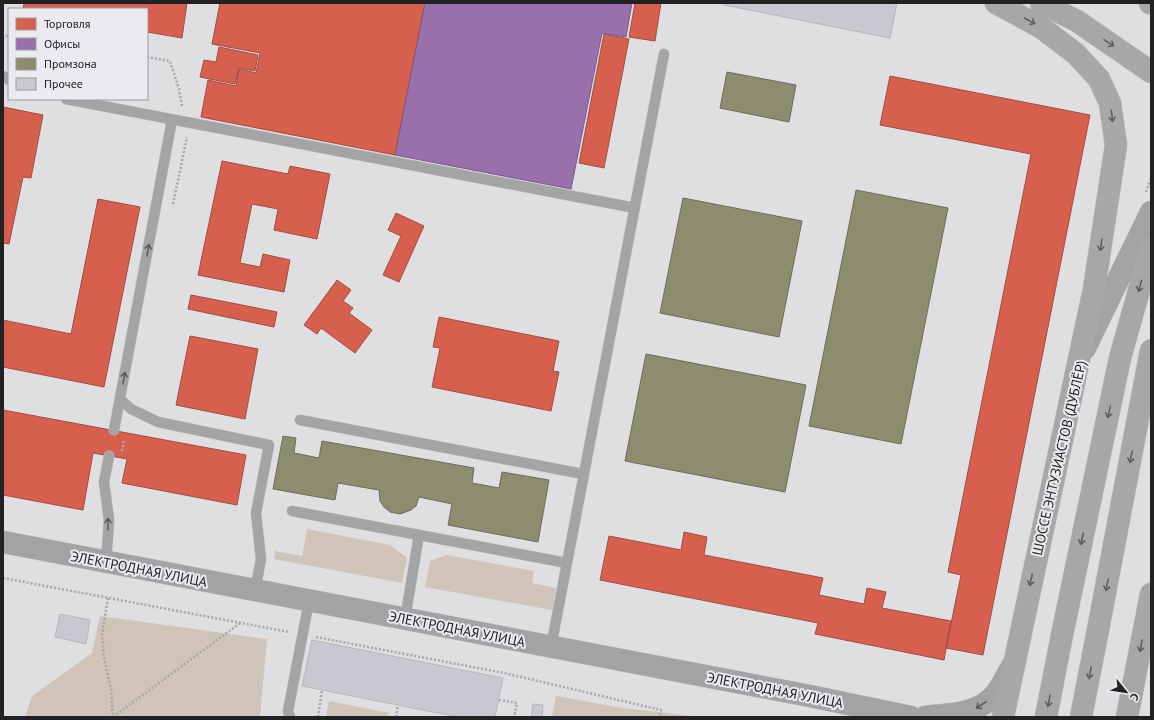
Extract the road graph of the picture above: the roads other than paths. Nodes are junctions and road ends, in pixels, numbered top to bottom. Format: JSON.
{"nodes":[{"id":1,"x":996,"y":3,"type":"edge"},
{"id":2,"x":1041,"y":3,"type":"edge"},
{"id":3,"x":1050,"y":3,"type":"edge"},
{"id":4,"x":1077,"y":21,"type":"junction"},
{"id":5,"x":664,"y":54,"type":"dead end"},
{"id":6,"x":1151,"y":72,"type":"edge"},
{"id":7,"x":71,"y":100,"type":"edge"},
{"id":8,"x":172,"y":120,"type":"junction"},
{"id":9,"x":635,"y":208,"type":"junction"},
{"id":10,"x":1151,"y":212,"type":"edge"},
{"id":11,"x":1151,"y":248,"type":"edge"},
{"id":12,"x":1151,"y":350,"type":"edge"},
{"id":13,"x":1078,"y":364,"type":"junction"},
{"id":14,"x":120,"y":399,"type":"junction"},
{"id":15,"x":300,"y":420,"type":"dead end"},
{"id":16,"x":114,"y":430,"type":"dead end"},
{"id":17,"x":109,"y":456,"type":"dead end"},
{"id":18,"x":583,"y":474,"type":"junction"},
{"id":19,"x":292,"y":511,"type":"dead end"},
{"id":20,"x":419,"y":535,"type":"junction"},
{"id":21,"x":3,"y":542,"type":"edge"},
{"id":22,"x":106,"y":563,"type":"junction"},
{"id":23,"x":567,"y":563,"type":"junction"},
{"id":24,"x":255,"y":591,"type":"junction"},
{"id":25,"x":1151,"y":594,"type":"edge"},
{"id":26,"x":309,"y":601,"type":"junction"},
{"id":27,"x":405,"y":620,"type":"junction"},
{"id":28,"x":551,"y":647,"type":"junction"},
{"id":29,"x":1013,"y":664,"type":"junction"},
{"id":30,"x":290,"y":717,"type":"edge"},
{"id":31,"x":911,"y":717,"type":"edge"},
{"id":32,"x":925,"y":717,"type":"edge"},
{"id":33,"x":1002,"y":717,"type":"edge"},
{"id":34,"x":1046,"y":717,"type":"edge"},
{"id":35,"x":1081,"y":717,"type":"edge"},
{"id":36,"x":1127,"y":717,"type":"edge"}],
"edges":[{"from":1,"to":13,"type":"main road","one_way":true},
{"from":2,"to":4,"type":"main road"},
{"from":3,"to":4,"type":"main road"},
{"from":4,"to":6,"type":"main road","one_way":true},
{"from":5,"to":9,"type":"lane"},
{"from":7,"to":8,"type":"lane"},
{"from":8,"to":9,"type":"lane"},
{"from":14,"to":8,"type":"lane","one_way":true},
{"from":9,"to":18,"type":"lane"},
{"from":10,"to":13,"type":"street","name":"ШОССЕ ЭНТУЗИАСТОВ (ДУБЛЁР)"},
{"from":11,"to":34,"type":"main road","one_way":true,"bridge":true},
{"from":12,"to":35,"type":"main road","one_way":true,"bridge":true},
{"from":13,"to":29,"type":"main road","name":"ШОССЕ ЭНТУЗИАСТОВ (ДУБЛЁР)","one_way":true},
{"from":14,"to":16,"type":"lane"},
{"from":14,"to":24,"type":"lane"},
{"from":15,"to":18,"type":"lane"},
{"from":22,"to":17,"type":"lane","one_way":true},
{"from":18,"to":23,"type":"lane"},
{"from":19,"to":20,"type":"lane"},
{"from":20,"to":23,"type":"lane"},
{"from":20,"to":27,"type":"lane"},
{"from":21,"to":22,"type":"street","name":"ЭЛЕКТРОДНАЯ УЛИЦА"},
{"from":22,"to":24,"type":"street","name":"ЭЛЕКТРОДНАЯ УЛИЦА"},
{"from":23,"to":28,"type":"lane"},
{"from":24,"to":26,"type":"street","name":"ЭЛЕКТРОДНАЯ УЛИЦА"},
{"from":25,"to":36,"type":"main road","one_way":true},
{"from":26,"to":27,"type":"street","name":"ЭЛЕКТРОДНАЯ УЛИЦА"},
{"from":26,"to":30,"type":"lane"},
{"from":27,"to":28,"type":"street","name":"ЭЛЕКТРОДНАЯ УЛИЦА"},
{"from":28,"to":31,"type":"street","name":"ЭЛЕКТРОДНАЯ УЛИЦА"},
{"from":29,"to":32,"type":"street","one_way":true},
{"from":29,"to":33,"type":"main road","name":"ШОССЕ ЭНТУЗИАСТОВ (ДУБЛЁР)"}]}
